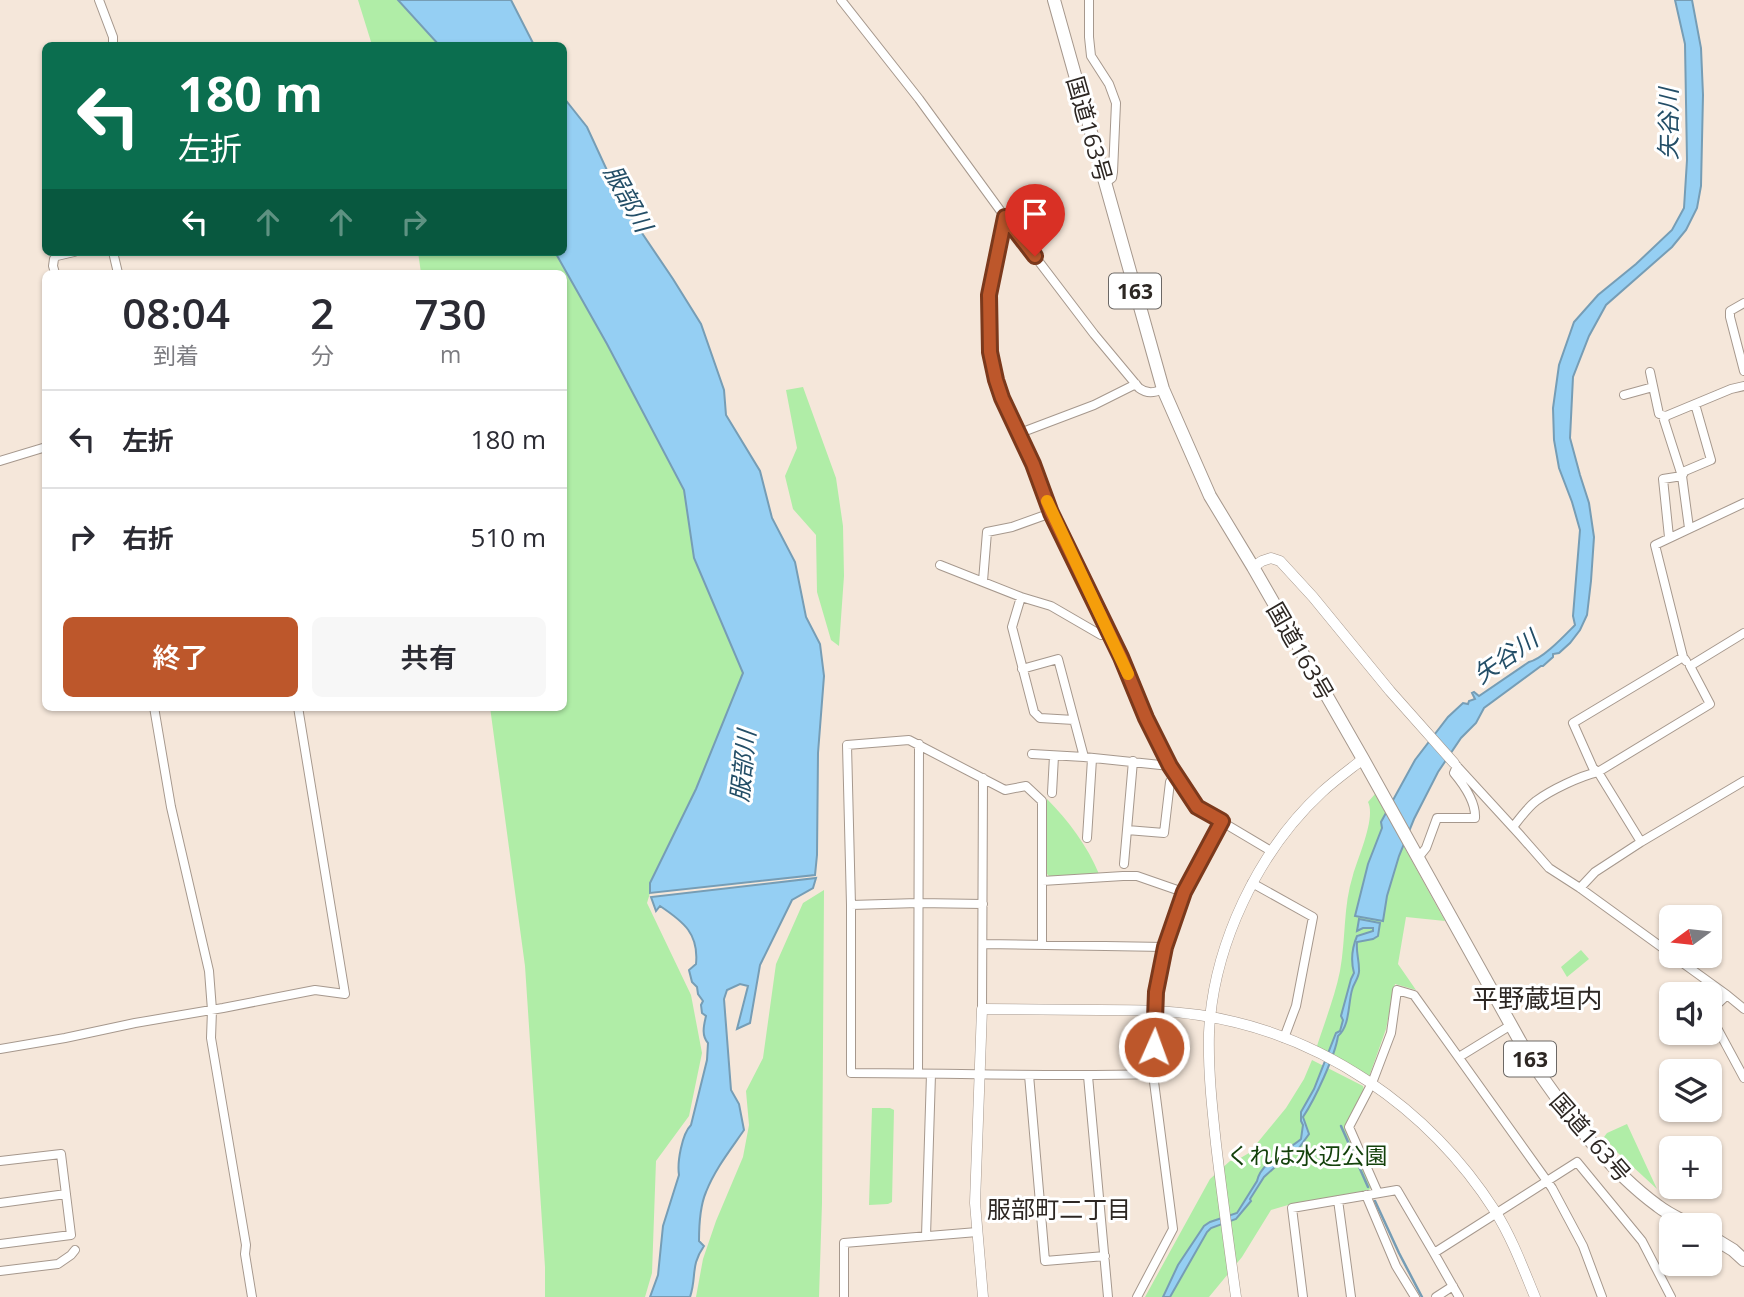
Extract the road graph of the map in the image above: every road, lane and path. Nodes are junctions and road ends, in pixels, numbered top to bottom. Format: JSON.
{"nodes":[{"id":1,"x":99,"y":0,"type":"edge"},
{"id":2,"x":841,"y":0,"type":"edge"},
{"id":3,"x":1054,"y":0,"type":"edge"},
{"id":4,"x":1089,"y":0,"type":"edge"},
{"id":5,"x":113,"y":42,"type":"edge"},
{"id":6,"x":1105,"y":183,"type":"junction"},
{"id":7,"x":1005,"y":217,"type":"junction"},
{"id":8,"x":1744,"y":303,"type":"edge"},
{"id":9,"x":1744,"y":371,"type":"edge"},
{"id":10,"x":1650,"y":372,"type":"dead end"},
{"id":11,"x":1136,"y":384,"type":"junction"},
{"id":12,"x":1744,"y":386,"type":"edge"},
{"id":13,"x":1653,"y":387,"type":"junction"},
{"id":14,"x":1163,"y":389,"type":"junction"},
{"id":15,"x":1624,"y":395,"type":"dead end"},
{"id":16,"x":1695,"y":404,"type":"junction"},
{"id":17,"x":1666,"y":416,"type":"junction"},
{"id":18,"x":1020,"y":433,"type":"junction"},
{"id":19,"x":42,"y":448,"type":"edge"},
{"id":20,"x":0,"y":461,"type":"edge"},
{"id":21,"x":1682,"y":476,"type":"junction"},
{"id":22,"x":1744,"y":503,"type":"edge"},
{"id":23,"x":1051,"y":513,"type":"junction"},
{"id":24,"x":1689,"y":528,"type":"junction"},
{"id":25,"x":1669,"y":537,"type":"junction"},
{"id":26,"x":940,"y":565,"type":"dead end"},
{"id":27,"x":1253,"y":567,"type":"junction"},
{"id":28,"x":983,"y":581,"type":"junction"},
{"id":29,"x":1021,"y":597,"type":"junction"},
{"id":30,"x":1109,"y":633,"type":"junction"},
{"id":31,"x":1744,"y":633,"type":"edge"},
{"id":32,"x":1683,"y":657,"type":"junction"},
{"id":33,"x":1690,"y":666,"type":"junction"},
{"id":34,"x":1023,"y":669,"type":"junction"},
{"id":35,"x":155,"y":711,"type":"edge"},
{"id":36,"x":299,"y":711,"type":"edge"},
{"id":37,"x":1074,"y":719,"type":"junction"},
{"id":38,"x":919,"y":744,"type":"junction"},
{"id":39,"x":1032,"y":754,"type":"dead end"},
{"id":40,"x":1054,"y":756,"type":"junction"},
{"id":41,"x":1088,"y":758,"type":"junction"},
{"id":42,"x":1363,"y":759,"type":"junction"},
{"id":43,"x":1133,"y":761,"type":"junction"},
{"id":44,"x":1456,"y":765,"type":"junction"},
{"id":45,"x":1173,"y":770,"type":"junction"},
{"id":46,"x":1598,"y":772,"type":"junction"},
{"id":47,"x":983,"y":778,"type":"junction"},
{"id":48,"x":1744,"y":781,"type":"edge"},
{"id":49,"x":1052,"y":793,"type":"dead end"},
{"id":50,"x":1222,"y":821,"type":"junction"},
{"id":51,"x":1513,"y":827,"type":"junction"},
{"id":52,"x":1127,"y":830,"type":"junction"},
{"id":53,"x":1087,"y":838,"type":"dead end"},
{"id":54,"x":1641,"y":842,"type":"junction"},
{"id":55,"x":1271,"y":851,"type":"junction"},
{"id":56,"x":1417,"y":856,"type":"junction"},
{"id":57,"x":1124,"y":864,"type":"dead end"},
{"id":58,"x":1042,"y":881,"type":"junction"},
{"id":59,"x":1252,"y":883,"type":"junction"},
{"id":60,"x":1580,"y":888,"type":"junction"},
{"id":61,"x":1184,"y":892,"type":"junction"},
{"id":62,"x":918,"y":903,"type":"junction"},
{"id":63,"x":983,"y":904,"type":"junction"},
{"id":64,"x":851,"y":905,"type":"junction"},
{"id":65,"x":983,"y":944,"type":"junction"},
{"id":66,"x":1042,"y":945,"type":"junction"},
{"id":67,"x":1659,"y":946,"type":"edge"},
{"id":68,"x":1165,"y":947,"type":"junction"},
{"id":69,"x":1690,"y":968,"type":"edge"},
{"id":70,"x":1727,"y":995,"type":"junction"},
{"id":71,"x":1722,"y":1000,"type":"edge"},
{"id":72,"x":982,"y":1009,"type":"junction"},
{"id":73,"x":1744,"y":1009,"type":"edge"},
{"id":74,"x":212,"y":1010,"type":"junction"},
{"id":75,"x":1155,"y":1011,"type":"junction"},
{"id":76,"x":1210,"y":1017,"type":"junction"},
{"id":77,"x":1511,"y":1025,"type":"junction"},
{"id":78,"x":1722,"y":1036,"type":"edge"},
{"id":79,"x":1284,"y":1038,"type":"junction"},
{"id":80,"x":0,"y":1049,"type":"edge"},
{"id":81,"x":1459,"y":1057,"type":"junction"},
{"id":82,"x":918,"y":1073,"type":"junction"},
{"id":83,"x":981,"y":1073,"type":"junction"},
{"id":84,"x":931,"y":1074,"type":"junction"},
{"id":85,"x":1153,"y":1074,"type":"junction"},
{"id":86,"x":1029,"y":1075,"type":"junction"},
{"id":87,"x":1088,"y":1076,"type":"junction"},
{"id":88,"x":1744,"y":1079,"type":"edge"},
{"id":89,"x":1369,"y":1081,"type":"junction"},
{"id":90,"x":0,"y":1161,"type":"edge"},
{"id":91,"x":1546,"y":1181,"type":"junction"},
{"id":92,"x":1378,"y":1193,"type":"junction"},
{"id":93,"x":66,"y":1194,"type":"junction"},
{"id":94,"x":1366,"y":1195,"type":"junction"},
{"id":95,"x":1338,"y":1200,"type":"junction"},
{"id":96,"x":0,"y":1203,"type":"edge"},
{"id":97,"x":1496,"y":1213,"type":"junction"},
{"id":98,"x":1668,"y":1213,"type":"edge"},
{"id":99,"x":977,"y":1232,"type":"junction"},
{"id":100,"x":926,"y":1236,"type":"junction"},
{"id":101,"x":1722,"y":1243,"type":"edge"},
{"id":102,"x":0,"y":1244,"type":"edge"},
{"id":103,"x":75,"y":1250,"type":"dead end"},
{"id":104,"x":1434,"y":1254,"type":"junction"},
{"id":105,"x":1105,"y":1256,"type":"junction"},
{"id":106,"x":1744,"y":1260,"type":"edge"},
{"id":107,"x":0,"y":1271,"type":"edge"},
{"id":108,"x":1453,"y":1286,"type":"junction"},
{"id":109,"x":252,"y":1297,"type":"edge"},
{"id":110,"x":844,"y":1297,"type":"edge"},
{"id":111,"x":983,"y":1297,"type":"edge"},
{"id":112,"x":1108,"y":1297,"type":"edge"},
{"id":113,"x":1137,"y":1297,"type":"edge"},
{"id":114,"x":1236,"y":1297,"type":"edge"},
{"id":115,"x":1303,"y":1297,"type":"edge"},
{"id":116,"x":1351,"y":1297,"type":"edge"},
{"id":117,"x":1415,"y":1297,"type":"edge"},
{"id":118,"x":1436,"y":1297,"type":"edge"},
{"id":119,"x":1459,"y":1297,"type":"edge"},
{"id":120,"x":1535,"y":1297,"type":"edge"},
{"id":121,"x":1602,"y":1297,"type":"edge"},
{"id":122,"x":1671,"y":1297,"type":"edge"}],
"edges":[{"from":1,"to":5,"type":"street"},
{"from":2,"to":7,"type":"street"},
{"from":3,"to":6,"type":"highway","name":"国道163号","number":"163"},
{"from":4,"to":6,"type":"street"},
{"from":6,"to":14,"type":"highway","name":"国道163号","number":"163"},
{"from":7,"to":11,"type":"street"},
{"from":7,"to":18,"type":"street"},
{"from":8,"to":9,"type":"street"},
{"from":10,"to":13,"type":"street"},
{"from":11,"to":14,"type":"street"},
{"from":11,"to":18,"type":"street"},
{"from":12,"to":16,"type":"street"},
{"from":13,"to":15,"type":"street"},
{"from":13,"to":17,"type":"street"},
{"from":14,"to":27,"type":"highway","name":"国道163号","number":"163"},
{"from":16,"to":17,"type":"street"},
{"from":16,"to":21,"type":"street"},
{"from":17,"to":21,"type":"street"},
{"from":18,"to":23,"type":"street"},
{"from":19,"to":20,"type":"street"},
{"from":21,"to":24,"type":"street"},
{"from":21,"to":25,"type":"street"},
{"from":22,"to":24,"type":"street"},
{"from":23,"to":28,"type":"street"},
{"from":23,"to":30,"type":"street"},
{"from":24,"to":25,"type":"street"},
{"from":25,"to":32,"type":"street"},
{"from":26,"to":28,"type":"street"},
{"from":27,"to":42,"type":"highway","name":"国道163号","number":"163"},
{"from":27,"to":44,"type":"street"},
{"from":28,"to":29,"type":"street"},
{"from":29,"to":30,"type":"street"},
{"from":29,"to":34,"type":"street"},
{"from":30,"to":45,"type":"street"},
{"from":31,"to":33,"type":"street"},
{"from":32,"to":33,"type":"street"},
{"from":32,"to":46,"type":"street"},
{"from":33,"to":46,"type":"street"},
{"from":34,"to":37,"type":"street"},
{"from":34,"to":37,"type":"street"},
{"from":35,"to":74,"type":"street"},
{"from":36,"to":74,"type":"street"},
{"from":37,"to":41,"type":"street"},
{"from":38,"to":47,"type":"street"},
{"from":38,"to":62,"type":"street"},
{"from":38,"to":64,"type":"street"},
{"from":39,"to":40,"type":"street"},
{"from":40,"to":41,"type":"street"},
{"from":40,"to":49,"type":"street"},
{"from":41,"to":43,"type":"street"},
{"from":41,"to":53,"type":"street"},
{"from":42,"to":55,"type":"street"},
{"from":42,"to":56,"type":"highway","name":"国道163号","number":"163"},
{"from":43,"to":45,"type":"street"},
{"from":43,"to":52,"type":"street"},
{"from":44,"to":51,"type":"street"},
{"from":44,"to":56,"type":"street"},
{"from":45,"to":50,"type":"street"},
{"from":45,"to":52,"type":"street"},
{"from":46,"to":51,"type":"street"},
{"from":46,"to":54,"type":"street"},
{"from":47,"to":58,"type":"street"},
{"from":47,"to":63,"type":"street"},
{"from":48,"to":54,"type":"street"},
{"from":50,"to":55,"type":"street"},
{"from":50,"to":61,"type":"street"},
{"from":51,"to":60,"type":"street"},
{"from":52,"to":57,"type":"street"},
{"from":54,"to":60,"type":"street"},
{"from":55,"to":59,"type":"street"},
{"from":56,"to":77,"type":"highway","name":"国道163号","number":"163"},
{"from":58,"to":61,"type":"street"},
{"from":58,"to":66,"type":"street"},
{"from":59,"to":76,"type":"street"},
{"from":59,"to":79,"type":"street"},
{"from":60,"to":67,"type":"street"},
{"from":61,"to":68,"type":"street"},
{"from":62,"to":63,"type":"street"},
{"from":62,"to":64,"type":"street"},
{"from":62,"to":82,"type":"street"},
{"from":63,"to":65,"type":"street"},
{"from":64,"to":82,"type":"street"},
{"from":65,"to":66,"type":"street"},
{"from":65,"to":72,"type":"street"},
{"from":66,"to":68,"type":"street"},
{"from":68,"to":75,"type":"street"},
{"from":69,"to":70,"type":"street"},
{"from":70,"to":71,"type":"street"},
{"from":70,"to":73,"type":"street"},
{"from":72,"to":75,"type":"street"},
{"from":72,"to":83,"type":"street"},
{"from":74,"to":80,"type":"street"},
{"from":74,"to":109,"type":"street"},
{"from":75,"to":76,"type":"street"},
{"from":75,"to":85,"type":"street"},
{"from":76,"to":79,"type":"street"},
{"from":76,"to":114,"type":"street"},
{"from":77,"to":81,"type":"street"},
{"from":77,"to":98,"type":"highway","name":"国道163号","number":"163"},
{"from":78,"to":88,"type":"street"},
{"from":79,"to":89,"type":"street"},
{"from":81,"to":89,"type":"street"},
{"from":81,"to":91,"type":"street"},
{"from":82,"to":84,"type":"street"},
{"from":83,"to":84,"type":"street"},
{"from":83,"to":86,"type":"street"},
{"from":83,"to":99,"type":"street"},
{"from":84,"to":100,"type":"street"},
{"from":85,"to":87,"type":"street"},
{"from":85,"to":113,"type":"street"},
{"from":86,"to":87,"type":"street"},
{"from":86,"to":105,"type":"street"},
{"from":87,"to":105,"type":"street"},
{"from":89,"to":92,"type":"street"},
{"from":89,"to":97,"type":"street"},
{"from":90,"to":93,"type":"street"},
{"from":91,"to":97,"type":"street"},
{"from":91,"to":121,"type":"street"},
{"from":91,"to":122,"type":"street"},
{"from":92,"to":94,"type":"street"},
{"from":92,"to":104,"type":"street"},
{"from":93,"to":96,"type":"street"},
{"from":93,"to":102,"type":"street"},
{"from":94,"to":95,"type":"street"},
{"from":94,"to":117,"type":"street"},
{"from":95,"to":115,"type":"street"},
{"from":95,"to":116,"type":"street"},
{"from":97,"to":104,"type":"street"},
{"from":97,"to":120,"type":"street"},
{"from":99,"to":100,"type":"street"},
{"from":99,"to":111,"type":"street"},
{"from":100,"to":110,"type":"street"},
{"from":101,"to":106,"type":"highway"},
{"from":103,"to":107,"type":"street"},
{"from":104,"to":108,"type":"street"},
{"from":105,"to":112,"type":"street"},
{"from":108,"to":118,"type":"street"},
{"from":108,"to":119,"type":"street"}]}
